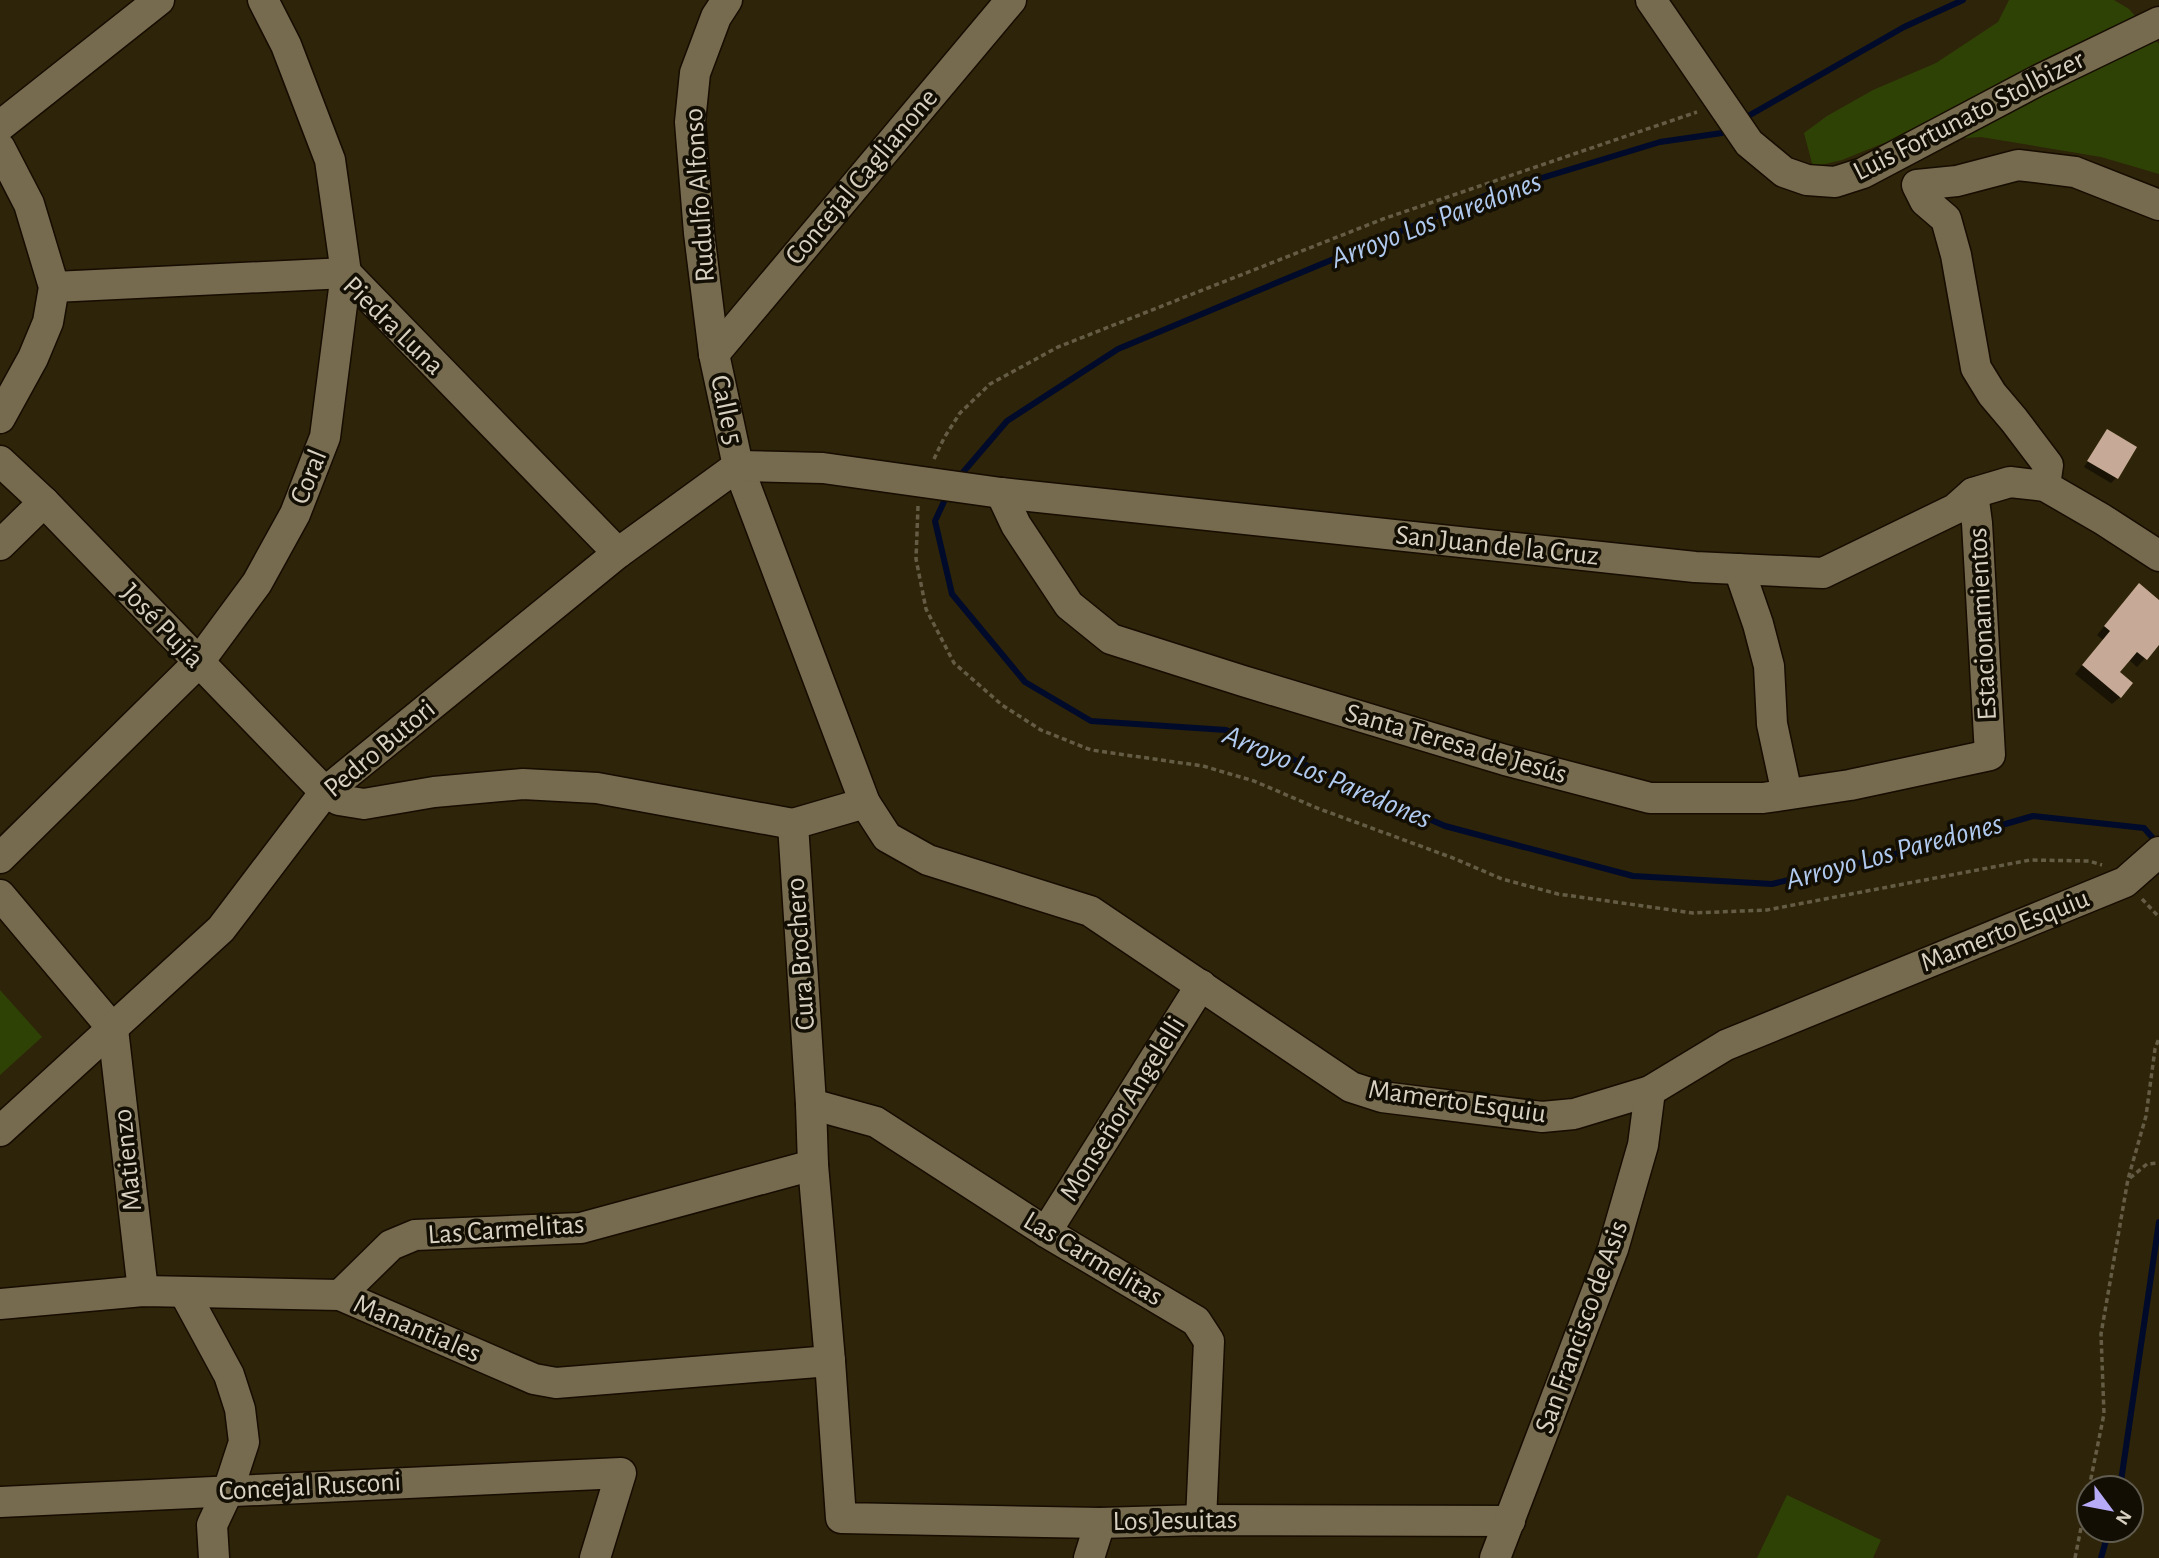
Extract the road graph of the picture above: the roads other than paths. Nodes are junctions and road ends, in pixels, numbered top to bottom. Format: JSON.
{"nodes":[{"id":1,"x":159,"y":0,"type":"edge"},
{"id":2,"x":263,"y":0,"type":"edge"},
{"id":3,"x":727,"y":0,"type":"edge"},
{"id":4,"x":1011,"y":0,"type":"edge"},
{"id":5,"x":1651,"y":0,"type":"edge"},
{"id":6,"x":2159,"y":22,"type":"edge"},
{"id":7,"x":0,"y":127,"type":"edge"},
{"id":8,"x":0,"y":148,"type":"edge"},
{"id":9,"x":2159,"y":205,"type":"edge"},
{"id":10,"x":346,"y":273,"type":"junction"},
{"id":11,"x":54,"y":287,"type":"junction"},
{"id":12,"x":714,"y":354,"type":"junction"},
{"id":13,"x":0,"y":418,"type":"edge"},
{"id":14,"x":0,"y":461,"type":"edge"},
{"id":15,"x":738,"y":466,"type":"junction"},
{"id":16,"x":2045,"y":486,"type":"junction"},
{"id":17,"x":1001,"y":493,"type":"junction"},
{"id":18,"x":1973,"y":493,"type":"junction"},
{"id":19,"x":44,"y":502,"type":"junction"},
{"id":20,"x":0,"y":545,"type":"edge"},
{"id":21,"x":618,"y":553,"type":"junction"},
{"id":22,"x":2159,"y":556,"type":"edge"},
{"id":23,"x":1739,"y":569,"type":"junction"},
{"id":24,"x":198,"y":663,"type":"junction"},
{"id":25,"x":1990,"y":755,"type":"joint"},
{"id":26,"x":325,"y":792,"type":"junction"},
{"id":27,"x":1787,"y":794,"type":"junction"},
{"id":28,"x":865,"y":803,"type":"junction"},
{"id":29,"x":793,"y":824,"type":"junction"},
{"id":30,"x":2159,"y":852,"type":"edge"},
{"id":31,"x":0,"y":858,"type":"edge"},
{"id":32,"x":0,"y":895,"type":"edge"},
{"id":33,"x":1201,"y":985,"type":"junction"},
{"id":34,"x":113,"y":1029,"type":"junction"},
{"id":35,"x":1650,"y":1091,"type":"junction"},
{"id":36,"x":811,"y":1104,"type":"junction"},
{"id":37,"x":0,"y":1131,"type":"edge"},
{"id":38,"x":813,"y":1165,"type":"junction"},
{"id":39,"x":1046,"y":1233,"type":"junction"},
{"id":40,"x":143,"y":1291,"type":"junction"},
{"id":41,"x":184,"y":1292,"type":"junction"},
{"id":42,"x":341,"y":1296,"type":"junction"},
{"id":43,"x":0,"y":1304,"type":"edge"},
{"id":44,"x":830,"y":1361,"type":"junction"},
{"id":45,"x":228,"y":1491,"type":"junction"},
{"id":46,"x":0,"y":1502,"type":"edge"},
{"id":47,"x":841,"y":1518,"type":"joint"},
{"id":48,"x":1201,"y":1520,"type":"junction"},
{"id":49,"x":1510,"y":1521,"type":"junction"},
{"id":50,"x":1100,"y":1522,"type":"junction"},
{"id":51,"x":214,"y":1558,"type":"edge"},
{"id":52,"x":595,"y":1558,"type":"edge"},
{"id":53,"x":1089,"y":1558,"type":"edge"},
{"id":54,"x":1495,"y":1558,"type":"edge"}],
"edges":[{"from":1,"to":7,"type":"street"},
{"from":2,"to":10,"type":"street","name":"Coral"},
{"from":3,"to":12,"type":"street","name":"Rudulfo Alfonso"},
{"from":4,"to":12,"type":"street","name":"Concejal Caglianone"},
{"from":5,"to":6,"type":"street","name":"Luis Fortunato Stolbizer"},
{"from":8,"to":11,"type":"street"},
{"from":9,"to":16,"type":"street"},
{"from":10,"to":11,"type":"street","name":"Piedra Luna"},
{"from":10,"to":21,"type":"street","name":"Piedra Luna"},
{"from":10,"to":24,"type":"street","name":"Coral"},
{"from":11,"to":13,"type":"street"},
{"from":12,"to":15,"type":"street","name":"Calle 5"},
{"from":14,"to":19,"type":"street","name":"José Pujía"},
{"from":15,"to":17,"type":"street","name":"San Juan de la Cruz"},
{"from":15,"to":21,"type":"street","name":"Pedro Butori"},
{"from":15,"to":28,"type":"street"},
{"from":16,"to":18,"type":"street"},
{"from":16,"to":22,"type":"street"},
{"from":17,"to":23,"type":"street","name":"San Juan de la Cruz"},
{"from":17,"to":27,"type":"street","name":"Santa Teresa de Jesús"},
{"from":18,"to":23,"type":"street","name":"San Juan de la Cruz"},
{"from":18,"to":25,"type":"street","name":"Estacionamientos"},
{"from":19,"to":20,"type":"street"},
{"from":19,"to":24,"type":"street","name":"José Pujía"},
{"from":21,"to":26,"type":"street","name":"Pedro Butori"},
{"from":23,"to":27,"type":"street"},
{"from":24,"to":26,"type":"street","name":"José Pujía"},
{"from":24,"to":31,"type":"street","name":"Coral"},
{"from":25,"to":27,"type":"street","name":"Santa Teresa de Jesús"},
{"from":26,"to":29,"type":"street"},
{"from":26,"to":34,"type":"street","name":"Pedro Butori"},
{"from":28,"to":29,"type":"street"},
{"from":28,"to":33,"type":"street","name":"Mamerto Esquiu"},
{"from":29,"to":36,"type":"street","name":"Cura Brochero"},
{"from":30,"to":35,"type":"street","name":"Mamerto Esquiu"},
{"from":32,"to":34,"type":"street"},
{"from":33,"to":35,"type":"street","name":"Mamerto Esquiu"},
{"from":33,"to":39,"type":"street","name":"Monseñor Angelelli"},
{"from":34,"to":37,"type":"street","name":"Pedro Butori"},
{"from":34,"to":40,"type":"street","name":"Matienzo"},
{"from":35,"to":49,"type":"street","name":"San Francisco de Asis"},
{"from":36,"to":38,"type":"street","name":"Cura Brochero"},
{"from":36,"to":39,"type":"street","name":"Las Carmelitas"},
{"from":38,"to":42,"type":"street","name":"Las Carmelitas"},
{"from":38,"to":44,"type":"street","name":"Cura Brochero"},
{"from":39,"to":48,"type":"street","name":"Las Carmelitas"},
{"from":40,"to":41,"type":"street","name":"Manantiales"},
{"from":40,"to":43,"type":"street","name":"Manantiales"},
{"from":41,"to":42,"type":"street","name":"Manantiales"},
{"from":41,"to":45,"type":"street"},
{"from":42,"to":44,"type":"street","name":"Manantiales"},
{"from":44,"to":47,"type":"street","name":"Cura Brochero"},
{"from":45,"to":46,"type":"street","name":"Concejal Rusconi"},
{"from":45,"to":51,"type":"street"},
{"from":45,"to":52,"type":"street","name":"Concejal Rusconi"},
{"from":47,"to":50,"type":"street","name":"Los Jesuitas"},
{"from":48,"to":49,"type":"street","name":"Los Jesuitas"},
{"from":48,"to":50,"type":"street","name":"Los Jesuitas"},
{"from":49,"to":54,"type":"street","name":"San Francisco de Asis"},
{"from":50,"to":53,"type":"street"}]}
